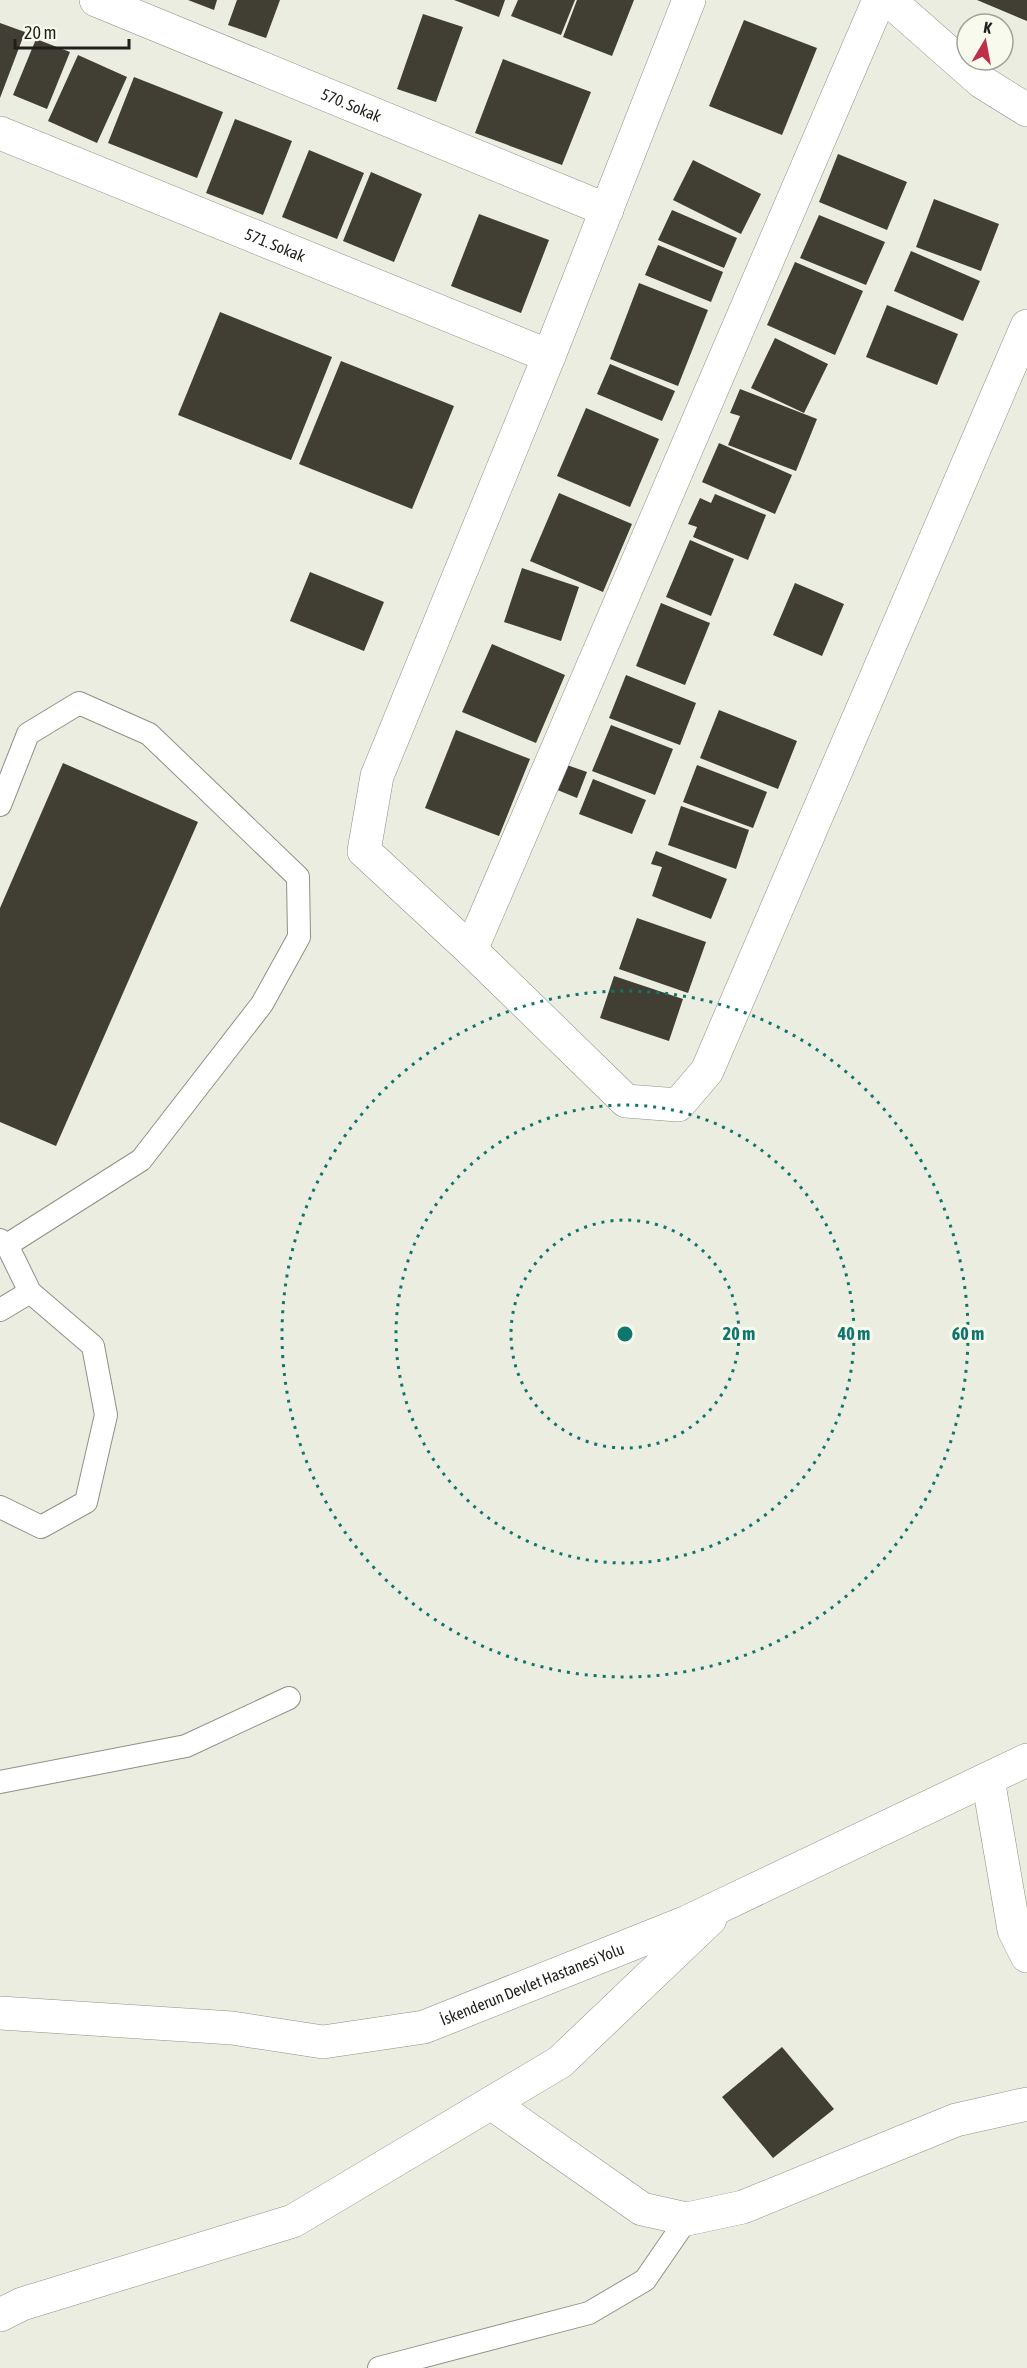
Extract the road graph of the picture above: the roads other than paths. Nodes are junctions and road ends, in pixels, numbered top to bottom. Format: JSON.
{"nodes":[{"id":1,"x":96,"y":0,"type":"edge"},
{"id":2,"x":689,"y":0,"type":"edge"},
{"id":3,"x":879,"y":0,"type":"edge"},
{"id":4,"x":889,"y":0,"type":"edge"},
{"id":5,"x":1027,"y":110,"type":"edge"},
{"id":6,"x":0,"y":133,"type":"edge"},
{"id":7,"x":607,"y":210,"type":"junction"},
{"id":8,"x":1027,"y":326,"type":"edge"},
{"id":9,"x":549,"y":356,"type":"junction"},
{"id":10,"x":0,"y":805,"type":"edge"},
{"id":11,"x":471,"y":950,"type":"junction"},
{"id":12,"x":4,"y":1243,"type":"edge"},
{"id":13,"x":30,"y":1292,"type":"junction"},
{"id":14,"x":0,"y":1310,"type":"edge"},
{"id":15,"x":0,"y":1507,"type":"edge"},
{"id":16,"x":289,"y":1698,"type":"dead end"},
{"id":17,"x":1027,"y":1760,"type":"edge"},
{"id":18,"x":988,"y":1779,"type":"junction"},
{"id":19,"x":0,"y":1782,"type":"edge"},
{"id":20,"x":727,"y":1902,"type":"junction"},
{"id":21,"x":1027,"y":1956,"type":"edge"},
{"id":22,"x":0,"y":2013,"type":"edge"},
{"id":23,"x":490,"y":2103,"type":"junction"},
{"id":24,"x":1027,"y":2104,"type":"edge"},
{"id":25,"x":687,"y":2219,"type":"junction"},
{"id":26,"x":0,"y":2315,"type":"edge"},
{"id":27,"x":379,"y":2368,"type":"edge"}],
"edges":[{"from":1,"to":7,"type":"street","name":"570. Sokak"},
{"from":2,"to":7,"type":"street"},
{"from":3,"to":11,"type":"street"},
{"from":4,"to":5,"type":"street"},
{"from":6,"to":9,"type":"street","name":"571. Sokak"},
{"from":7,"to":9,"type":"street"},
{"from":8,"to":11,"type":"street"},
{"from":9,"to":11,"type":"street"},
{"from":10,"to":12,"type":"lane"},
{"from":12,"to":13,"type":"lane"},
{"from":13,"to":14,"type":"lane"},
{"from":13,"to":15,"type":"lane"},
{"from":16,"to":19,"type":"lane"},
{"from":17,"to":18,"type":"street","name":"İskenderun Devlet Hastanesi Yolu"},
{"from":18,"to":20,"type":"street","name":"İskenderun Devlet Hastanesi Yolu"},
{"from":18,"to":21,"type":"street"},
{"from":20,"to":22,"type":"street","name":"İskenderun Devlet Hastanesi Yolu"},
{"from":20,"to":23,"type":"street"},
{"from":23,"to":25,"type":"street"},
{"from":23,"to":26,"type":"street"},
{"from":24,"to":25,"type":"street"},
{"from":25,"to":27,"type":"lane"}]}
